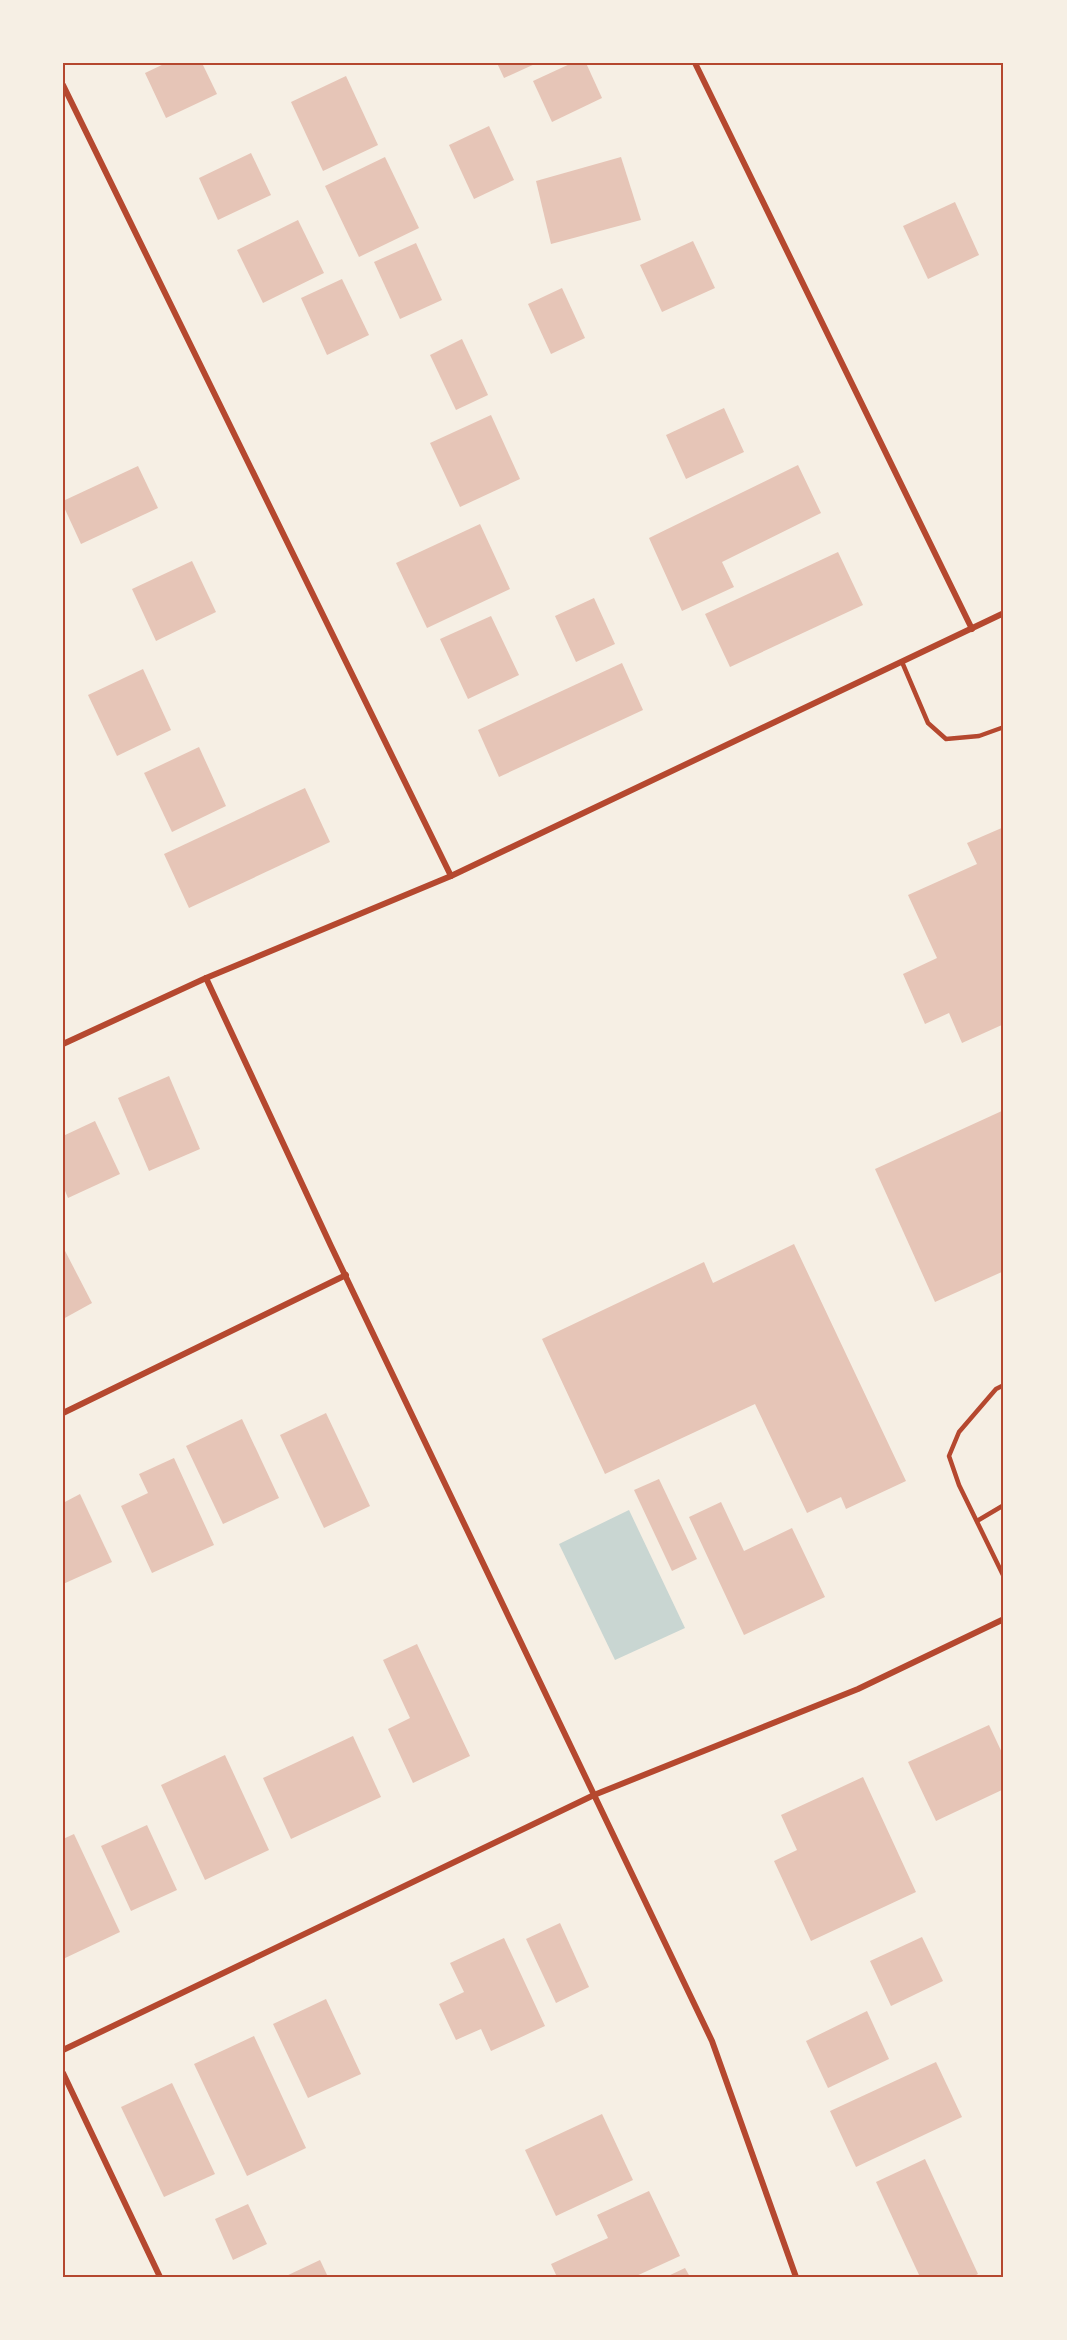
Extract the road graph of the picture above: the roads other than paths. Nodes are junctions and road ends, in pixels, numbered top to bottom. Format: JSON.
{"nodes":[{"id":1,"x":695,"y":63,"type":"edge"},
{"id":2,"x":63,"y":85,"type":"edge"},
{"id":3,"x":1004,"y":613,"type":"edge"},
{"id":4,"x":972,"y":629,"type":"junction"},
{"id":5,"x":902,"y":662,"type":"junction"},
{"id":6,"x":1004,"y":727,"type":"edge"},
{"id":7,"x":452,"y":876,"type":"junction"},
{"id":8,"x":206,"y":978,"type":"junction"},
{"id":9,"x":63,"y":1044,"type":"edge"},
{"id":10,"x":346,"y":1275,"type":"junction"},
{"id":11,"x":1004,"y":1385,"type":"edge"},
{"id":12,"x":63,"y":1413,"type":"edge"},
{"id":13,"x":1004,"y":1505,"type":"edge"},
{"id":14,"x":977,"y":1521,"type":"junction"},
{"id":15,"x":1004,"y":1577,"type":"edge"},
{"id":16,"x":1004,"y":1620,"type":"edge"},
{"id":17,"x":594,"y":1795,"type":"junction"},
{"id":18,"x":63,"y":2050,"type":"edge"},
{"id":19,"x":63,"y":2073,"type":"edge"},
{"id":20,"x":160,"y":2277,"type":"edge"},
{"id":21,"x":796,"y":2277,"type":"edge"}],
"edges":[{"from":1,"to":4,"type":"street"},
{"from":2,"to":7,"type":"street"},
{"from":3,"to":4,"type":"street"},
{"from":4,"to":5,"type":"street"},
{"from":5,"to":6,"type":"lane"},
{"from":5,"to":7,"type":"street"},
{"from":7,"to":8,"type":"street"},
{"from":8,"to":9,"type":"street"},
{"from":8,"to":10,"type":"street"},
{"from":10,"to":12,"type":"street"},
{"from":10,"to":17,"type":"street"},
{"from":11,"to":14,"type":"lane"},
{"from":13,"to":14,"type":"lane"},
{"from":14,"to":15,"type":"lane"},
{"from":16,"to":17,"type":"street"},
{"from":17,"to":18,"type":"street"},
{"from":17,"to":21,"type":"street"},
{"from":19,"to":20,"type":"street"}]}
